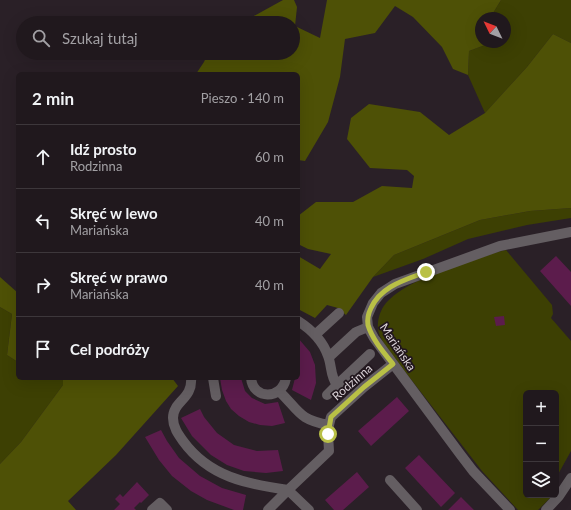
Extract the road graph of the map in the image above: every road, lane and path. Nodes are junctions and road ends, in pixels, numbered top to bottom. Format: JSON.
{"nodes":[{"id":1,"x":571,"y":232,"type":"edge"},
{"id":2,"x":339,"y":313,"type":"dead end"},
{"id":3,"x":300,"y":322,"type":"edge"},
{"id":4,"x":368,"y":326,"type":"junction"},
{"id":5,"x":316,"y":334,"type":"junction"},
{"id":6,"x":370,"y":354,"type":"dead end"},
{"id":7,"x":329,"y":357,"type":"junction"},
{"id":8,"x":393,"y":364,"type":"junction"},
{"id":9,"x":191,"y":380,"type":"edge"},
{"id":10,"x":213,"y":380,"type":"edge"},
{"id":11,"x":252,"y":380,"type":"edge"},
{"id":12,"x":286,"y":380,"type":"edge"},
{"id":13,"x":337,"y":385,"type":"junction"},
{"id":14,"x":279,"y":391,"type":"junction"},
{"id":15,"x":327,"y":395,"type":"dead end"},
{"id":16,"x":216,"y":396,"type":"dead end"},
{"id":17,"x":329,"y":425,"type":"junction"},
{"id":18,"x":571,"y":478,"type":"edge"},
{"id":19,"x":390,"y":480,"type":"dead end"},
{"id":20,"x":288,"y":490,"type":"junction"},
{"id":21,"x":152,"y":510,"type":"edge"},
{"id":22,"x":167,"y":510,"type":"edge"},
{"id":23,"x":268,"y":510,"type":"edge"},
{"id":24,"x":309,"y":510,"type":"edge"},
{"id":25,"x":417,"y":510,"type":"edge"},
{"id":26,"x":510,"y":510,"type":"edge"},
{"id":27,"x":546,"y":510,"type":"edge"}],
"edges":[{"from":1,"to":4,"type":"street","name":"Mariańska"},
{"from":2,"to":5,"type":"street"},
{"from":3,"to":5,"type":"street"},
{"from":4,"to":7,"type":"street"},
{"from":4,"to":8,"type":"street","name":"Mariańska"},
{"from":5,"to":7,"type":"street"},
{"from":6,"to":13,"type":"street"},
{"from":7,"to":13,"type":"street"},
{"from":8,"to":17,"type":"street","name":"Rodzinna"},
{"from":8,"to":26,"type":"street","name":"Mariańska"},
{"from":9,"to":20,"type":"street"},
{"from":10,"to":16,"type":"street"},
{"from":11,"to":14,"type":"street"},
{"from":12,"to":14,"type":"street"},
{"from":13,"to":15,"type":"street"},
{"from":14,"to":17,"type":"street"},
{"from":17,"to":20,"type":"street"},
{"from":18,"to":27,"type":"street"},
{"from":19,"to":25,"type":"street"},
{"from":20,"to":23,"type":"street"},
{"from":20,"to":24,"type":"street"},
{"from":21,"to":22,"type":"street"}]}
